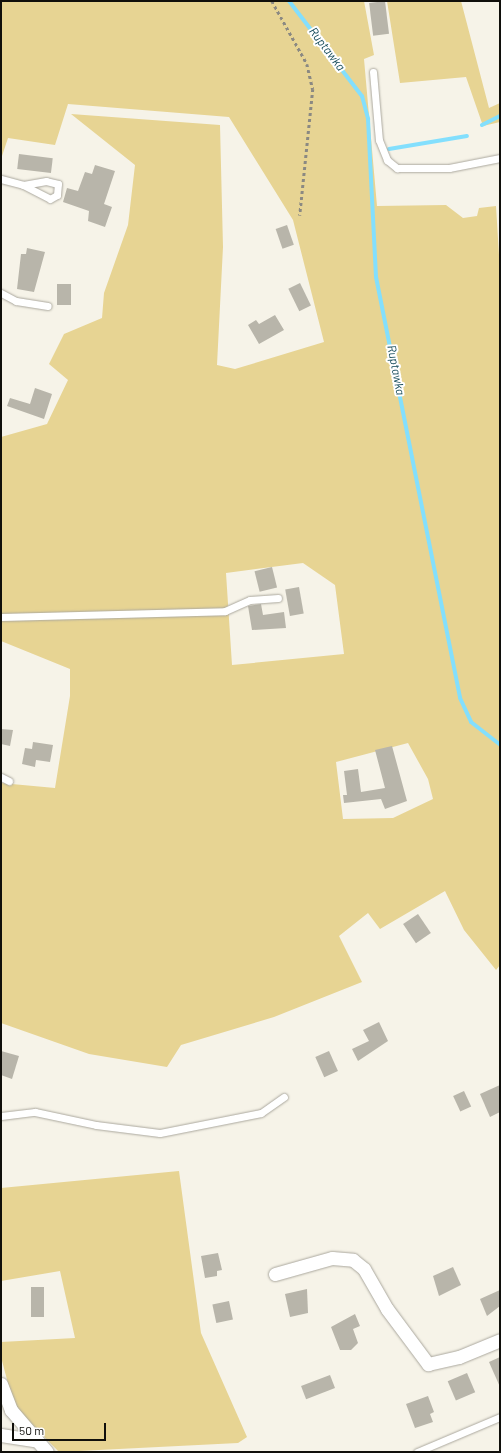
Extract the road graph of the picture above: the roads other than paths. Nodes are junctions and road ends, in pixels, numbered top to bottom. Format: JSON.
{"nodes":[{"id":1,"x":373,"y":72,"type":"dead end"},
{"id":2,"x":500,"y":158,"type":"edge"},
{"id":3,"x":1,"y":179,"type":"edge"},
{"id":4,"x":23,"y":185,"type":"dead end"},
{"id":5,"x":1,"y":293,"type":"edge"},
{"id":6,"x":48,"y":306,"type":"dead end"},
{"id":7,"x":278,"y":598,"type":"dead end"},
{"id":8,"x":1,"y":618,"type":"edge"},
{"id":9,"x":1,"y":777,"type":"edge"},
{"id":10,"x":8,"y":781,"type":"dead end"},
{"id":11,"x":284,"y":1097,"type":"dead end"},
{"id":12,"x":1,"y":1116,"type":"edge"},
{"id":13,"x":275,"y":1274,"type":"dead end"},
{"id":14,"x":500,"y":1340,"type":"edge"},
{"id":15,"x":1,"y":1384,"type":"edge"},
{"id":16,"x":500,"y":1417,"type":"edge"},
{"id":17,"x":1,"y":1435,"type":"edge"},
{"id":18,"x":37,"y":1441,"type":"junction"},
{"id":19,"x":47,"y":1452,"type":"edge"},
{"id":20,"x":417,"y":1452,"type":"edge"}],
"edges":[{"from":1,"to":2,"type":"lane"},
{"from":3,"to":4,"type":"lane"},
{"from":5,"to":6,"type":"lane"},
{"from":7,"to":8,"type":"lane"},
{"from":9,"to":10,"type":"lane"},
{"from":11,"to":12,"type":"lane"},
{"from":13,"to":14,"type":"street"},
{"from":15,"to":18,"type":"street"},
{"from":16,"to":20,"type":"lane"},
{"from":17,"to":18,"type":"street"},
{"from":18,"to":19,"type":"street"}]}
